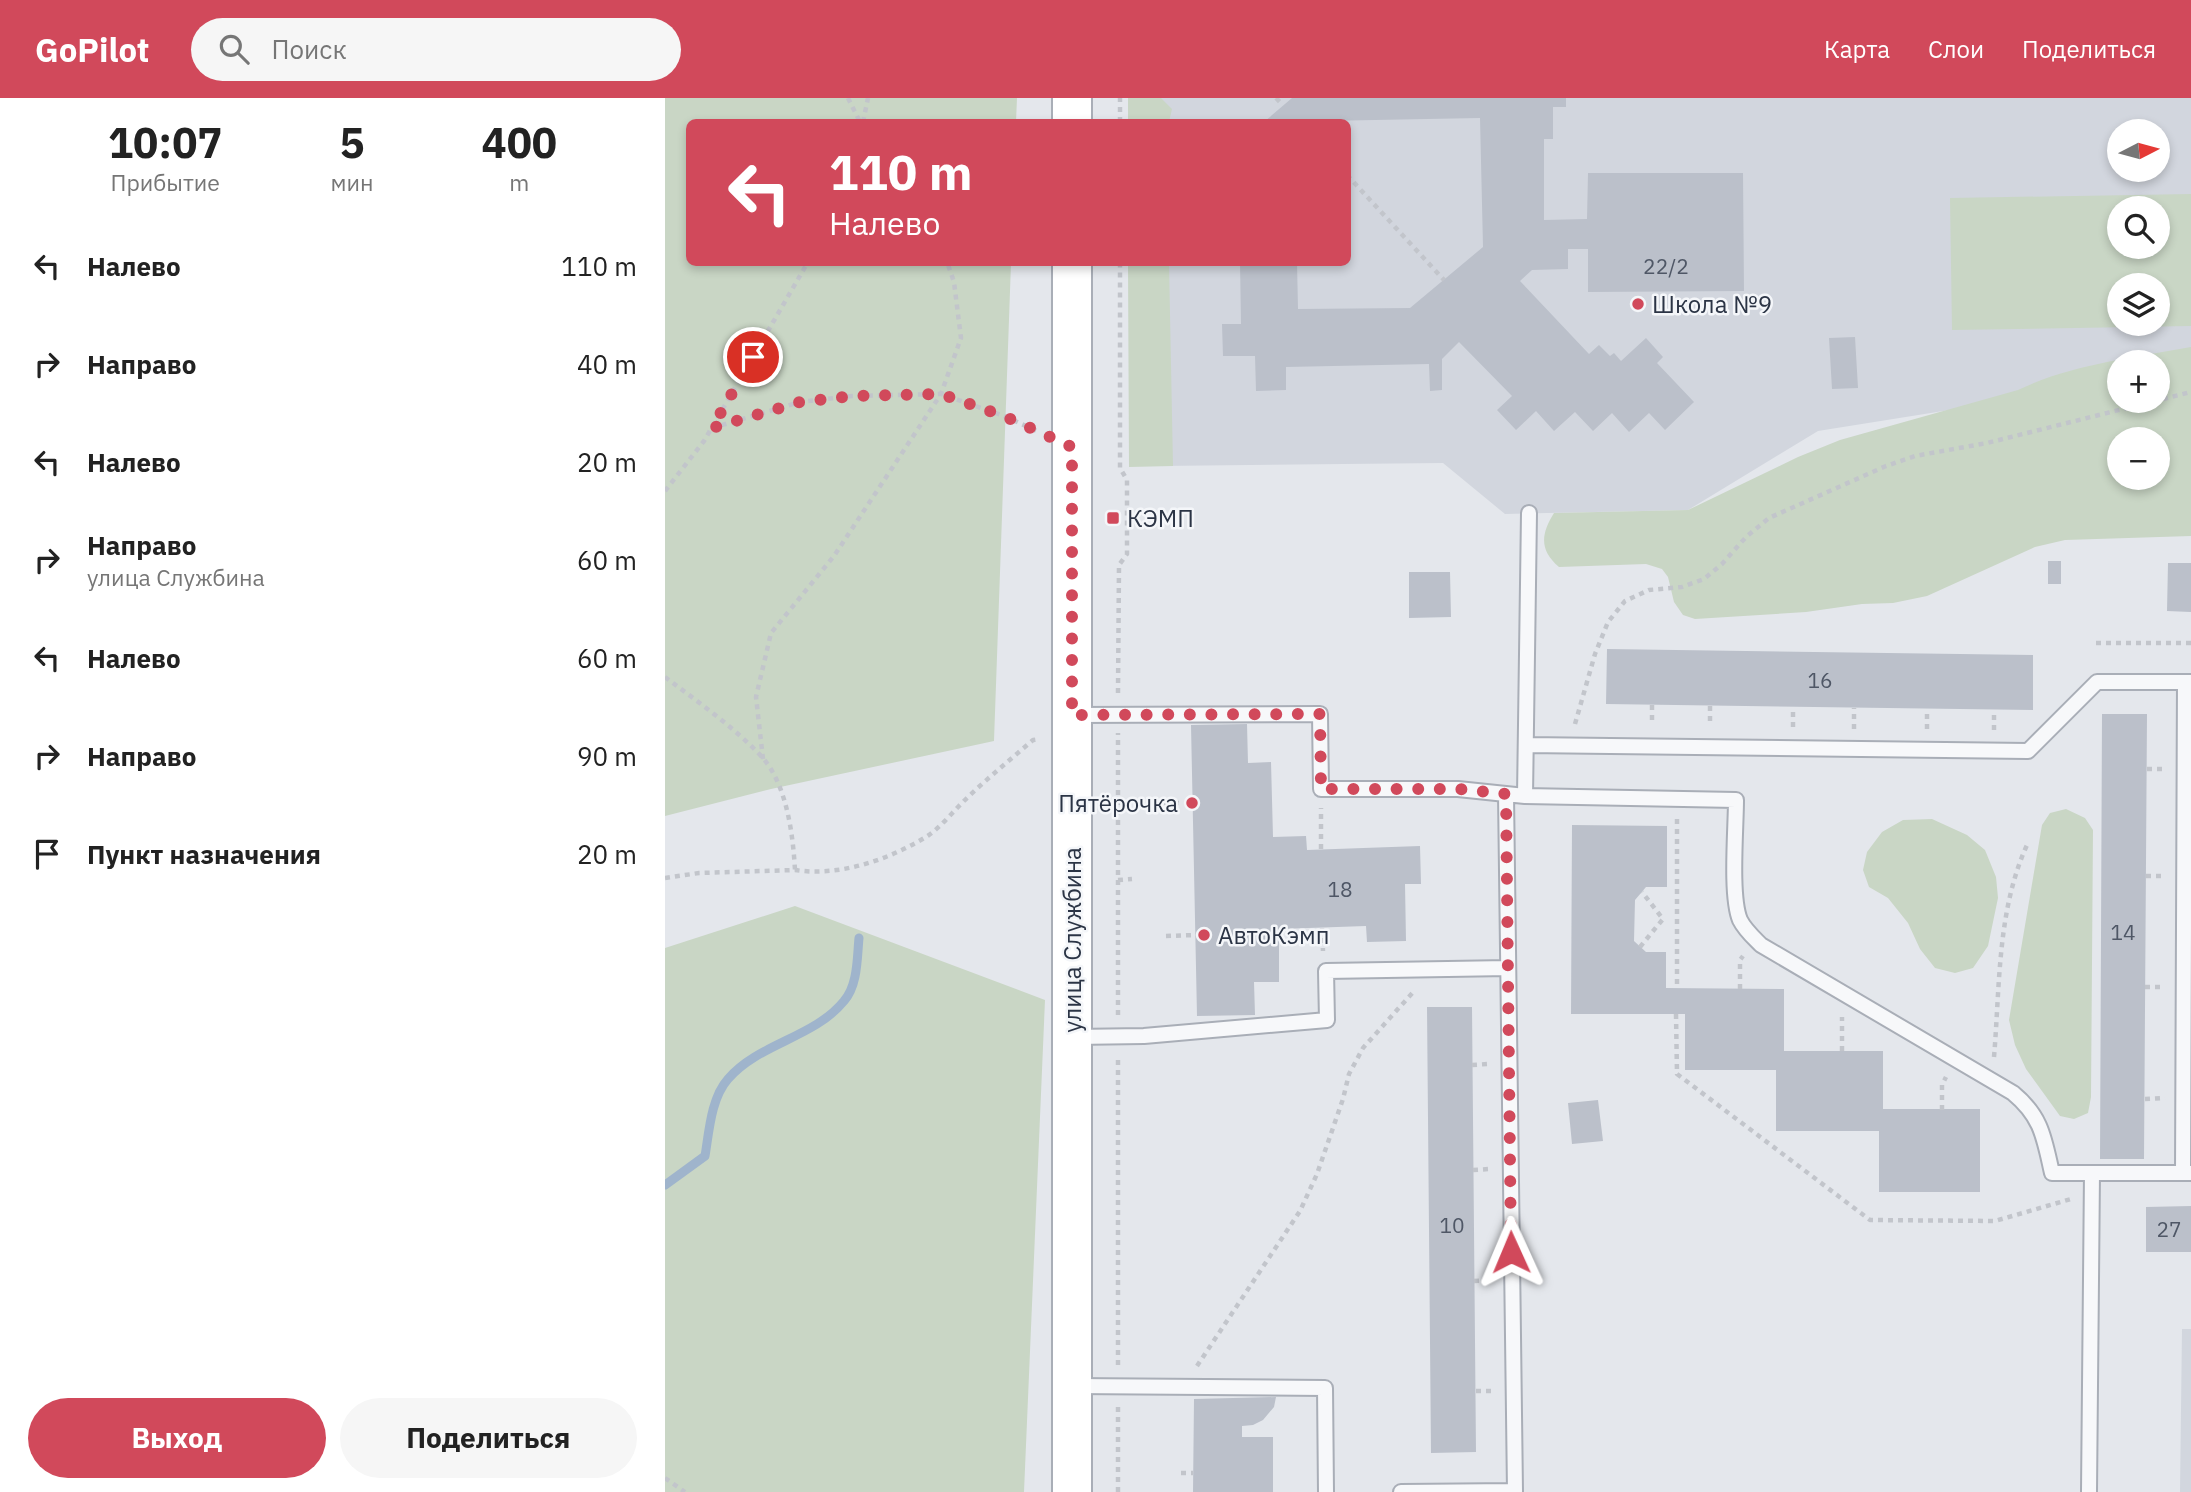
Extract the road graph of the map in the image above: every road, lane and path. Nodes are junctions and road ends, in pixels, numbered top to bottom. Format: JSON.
{"nodes":[{"id":1,"x":848,"y":98,"type":"edge"},
{"id":2,"x":868,"y":98,"type":"edge"},
{"id":3,"x":1072,"y":98,"type":"edge"},
{"id":4,"x":1120,"y":98,"type":"edge"},
{"id":5,"x":1276,"y":98,"type":"edge"},
{"id":6,"x":1283,"y":105,"type":"dead end"},
{"id":7,"x":859,"y":119,"type":"edge"},
{"id":8,"x":862,"y":119,"type":"edge"},
{"id":9,"x":1072,"y":119,"type":"edge"},
{"id":10,"x":1120,"y":119,"type":"edge"},
{"id":11,"x":1351,"y":179,"type":"edge"},
{"id":12,"x":806,"y":266,"type":"edge"},
{"id":13,"x":948,"y":266,"type":"edge"},
{"id":14,"x":1072,"y":266,"type":"edge"},
{"id":15,"x":1120,"y":266,"type":"edge"},
{"id":16,"x":1444,"y":280,"type":"dead end"},
{"id":17,"x":2191,"y":392,"type":"edge"},
{"id":18,"x":941,"y":394,"type":"junction"},
{"id":19,"x":712,"y":428,"type":"junction"},
{"id":20,"x":1072,"y":447,"type":"junction"},
{"id":21,"x":665,"y":491,"type":"edge"},
{"id":22,"x":1528,"y":513,"type":"dead end"},
{"id":23,"x":2097,"y":643,"type":"dead end"},
{"id":24,"x":2191,"y":643,"type":"edge"},
{"id":25,"x":665,"y":677,"type":"edge"},
{"id":26,"x":2188,"y":682,"type":"edge"},
{"id":27,"x":1118,"y":715,"type":"junction"},
{"id":28,"x":1072,"y":723,"type":"junction"},
{"id":29,"x":1526,"y":745,"type":"junction"},
{"id":30,"x":1569,"y":745,"type":"junction"},
{"id":31,"x":763,"y":759,"type":"junction"},
{"id":32,"x":1506,"y":794,"type":"junction"},
{"id":33,"x":1525,"y":796,"type":"junction"},
{"id":34,"x":1677,"y":799,"type":"junction"},
{"id":35,"x":1164,"y":803,"type":"dead end"},
{"id":36,"x":1192,"y":803,"type":"dead end"},
{"id":37,"x":1321,"y":822,"type":"dead end"},
{"id":38,"x":2027,"y":845,"type":"dead end"},
{"id":39,"x":1321,"y":849,"type":"dead end"},
{"id":40,"x":795,"y":870,"type":"junction"},
{"id":41,"x":665,"y":878,"type":"edge"},
{"id":42,"x":1132,"y":879,"type":"dead end"},
{"id":43,"x":1118,"y":880,"type":"junction"},
{"id":44,"x":1642,"y":892,"type":"dead end"},
{"id":45,"x":1677,"y":918,"type":"junction"},
{"id":46,"x":1663,"y":919,"type":"junction"},
{"id":47,"x":1322,"y":928,"type":"dead end"},
{"id":48,"x":1195,"y":935,"type":"dead end"},
{"id":49,"x":1166,"y":936,"type":"dead end"},
{"id":50,"x":1755,"y":939,"type":"junction"},
{"id":51,"x":1640,"y":947,"type":"dead end"},
{"id":52,"x":1323,"y":948,"type":"dead end"},
{"id":53,"x":1508,"y":968,"type":"junction"},
{"id":54,"x":1435,"y":969,"type":"junction"},
{"id":55,"x":1677,"y":989,"type":"dead end"},
{"id":56,"x":1740,"y":989,"type":"dead end"},
{"id":57,"x":1851,"y":998,"type":"junction"},
{"id":58,"x":1676,"y":1014,"type":"dead end"},
{"id":59,"x":1072,"y":1037,"type":"junction"},
{"id":60,"x":1118,"y":1037,"type":"junction"},
{"id":61,"x":1842,"y":1051,"type":"dead end"},
{"id":62,"x":1955,"y":1060,"type":"junction"},
{"id":63,"x":1992,"y":1081,"type":"junction"},
{"id":64,"x":1941,"y":1110,"type":"dead end"},
{"id":65,"x":2092,"y":1173,"type":"junction"},
{"id":66,"x":2187,"y":1173,"type":"edge"},
{"id":67,"x":2092,"y":1193,"type":"junction"},
{"id":68,"x":1072,"y":1386,"type":"junction"},
{"id":69,"x":1118,"y":1387,"type":"junction"},
{"id":70,"x":1182,"y":1388,"type":"junction"},
{"id":71,"x":1181,"y":1473,"type":"dead end"},
{"id":72,"x":1193,"y":1473,"type":"dead end"},
{"id":73,"x":665,"y":1478,"type":"edge"},
{"id":74,"x":685,"y":1492,"type":"edge"},
{"id":75,"x":1072,"y":1492,"type":"edge"},
{"id":76,"x":1118,"y":1492,"type":"edge"},
{"id":77,"x":1326,"y":1492,"type":"edge"},
{"id":78,"x":1401,"y":1492,"type":"edge"},
{"id":79,"x":1476,"y":1492,"type":"edge"},
{"id":80,"x":2089,"y":1492,"type":"edge"}],
"edges":[{"from":1,"to":7,"type":"path"},
{"from":2,"to":8,"type":"path"},
{"from":3,"to":9,"type":"street"},
{"from":4,"to":10,"type":"path"},
{"from":5,"to":6,"type":"path"},
{"from":11,"to":16,"type":"path"},
{"from":12,"to":19,"type":"path"},
{"from":13,"to":18,"type":"path"},
{"from":14,"to":20,"type":"street","name":"улица Службина"},
{"from":15,"to":27,"type":"path"},
{"from":17,"to":30,"type":"path"},
{"from":18,"to":19,"type":"path"},
{"from":18,"to":20,"type":"path"},
{"from":18,"to":31,"type":"path"},
{"from":19,"to":21,"type":"path"},
{"from":20,"to":28,"type":"street","name":"улица Службина"},
{"from":22,"to":29,"type":"lane"},
{"from":23,"to":24,"type":"path"},
{"from":25,"to":31,"type":"path"},
{"from":26,"to":30,"type":"lane"},
{"from":26,"to":66,"type":"lane"},
{"from":27,"to":28,"type":"lane"},
{"from":27,"to":32,"type":"lane"},
{"from":27,"to":43,"type":"path"},
{"from":28,"to":40,"type":"path"},
{"from":28,"to":59,"type":"street","name":"улица Службина"},
{"from":29,"to":30,"type":"lane"},
{"from":29,"to":33,"type":"lane"},
{"from":31,"to":40,"type":"path"},
{"from":32,"to":33,"type":"lane"},
{"from":32,"to":53,"type":"lane"},
{"from":33,"to":34,"type":"lane"},
{"from":34,"to":45,"type":"path"},
{"from":34,"to":50,"type":"lane"},
{"from":35,"to":36,"type":"path"},
{"from":37,"to":39,"type":"path"},
{"from":38,"to":63,"type":"path"},
{"from":40,"to":41,"type":"path"},
{"from":42,"to":43,"type":"path"},
{"from":43,"to":60,"type":"path"},
{"from":44,"to":46,"type":"path"},
{"from":45,"to":46,"type":"path"},
{"from":45,"to":55,"type":"path"},
{"from":46,"to":51,"type":"path"},
{"from":47,"to":52,"type":"path"},
{"from":48,"to":49,"type":"path"},
{"from":50,"to":56,"type":"path"},
{"from":50,"to":57,"type":"lane"},
{"from":53,"to":54,"type":"lane"},
{"from":53,"to":79,"type":"lane"},
{"from":54,"to":60,"type":"lane"},
{"from":54,"to":70,"type":"path"},
{"from":57,"to":61,"type":"path"},
{"from":57,"to":62,"type":"lane"},
{"from":58,"to":67,"type":"path"},
{"from":59,"to":60,"type":"lane"},
{"from":59,"to":68,"type":"street","name":"улица Службина"},
{"from":60,"to":69,"type":"path"},
{"from":62,"to":63,"type":"lane"},
{"from":62,"to":64,"type":"path"},
{"from":63,"to":65,"type":"lane"},
{"from":65,"to":66,"type":"lane"},
{"from":65,"to":67,"type":"lane"},
{"from":67,"to":80,"type":"lane"},
{"from":68,"to":69,"type":"lane"},
{"from":68,"to":75,"type":"street","name":"улица Службина"},
{"from":69,"to":70,"type":"lane"},
{"from":69,"to":76,"type":"path"},
{"from":70,"to":77,"type":"lane"},
{"from":71,"to":72,"type":"path"},
{"from":73,"to":74,"type":"path"},
{"from":78,"to":79,"type":"lane"}]}
